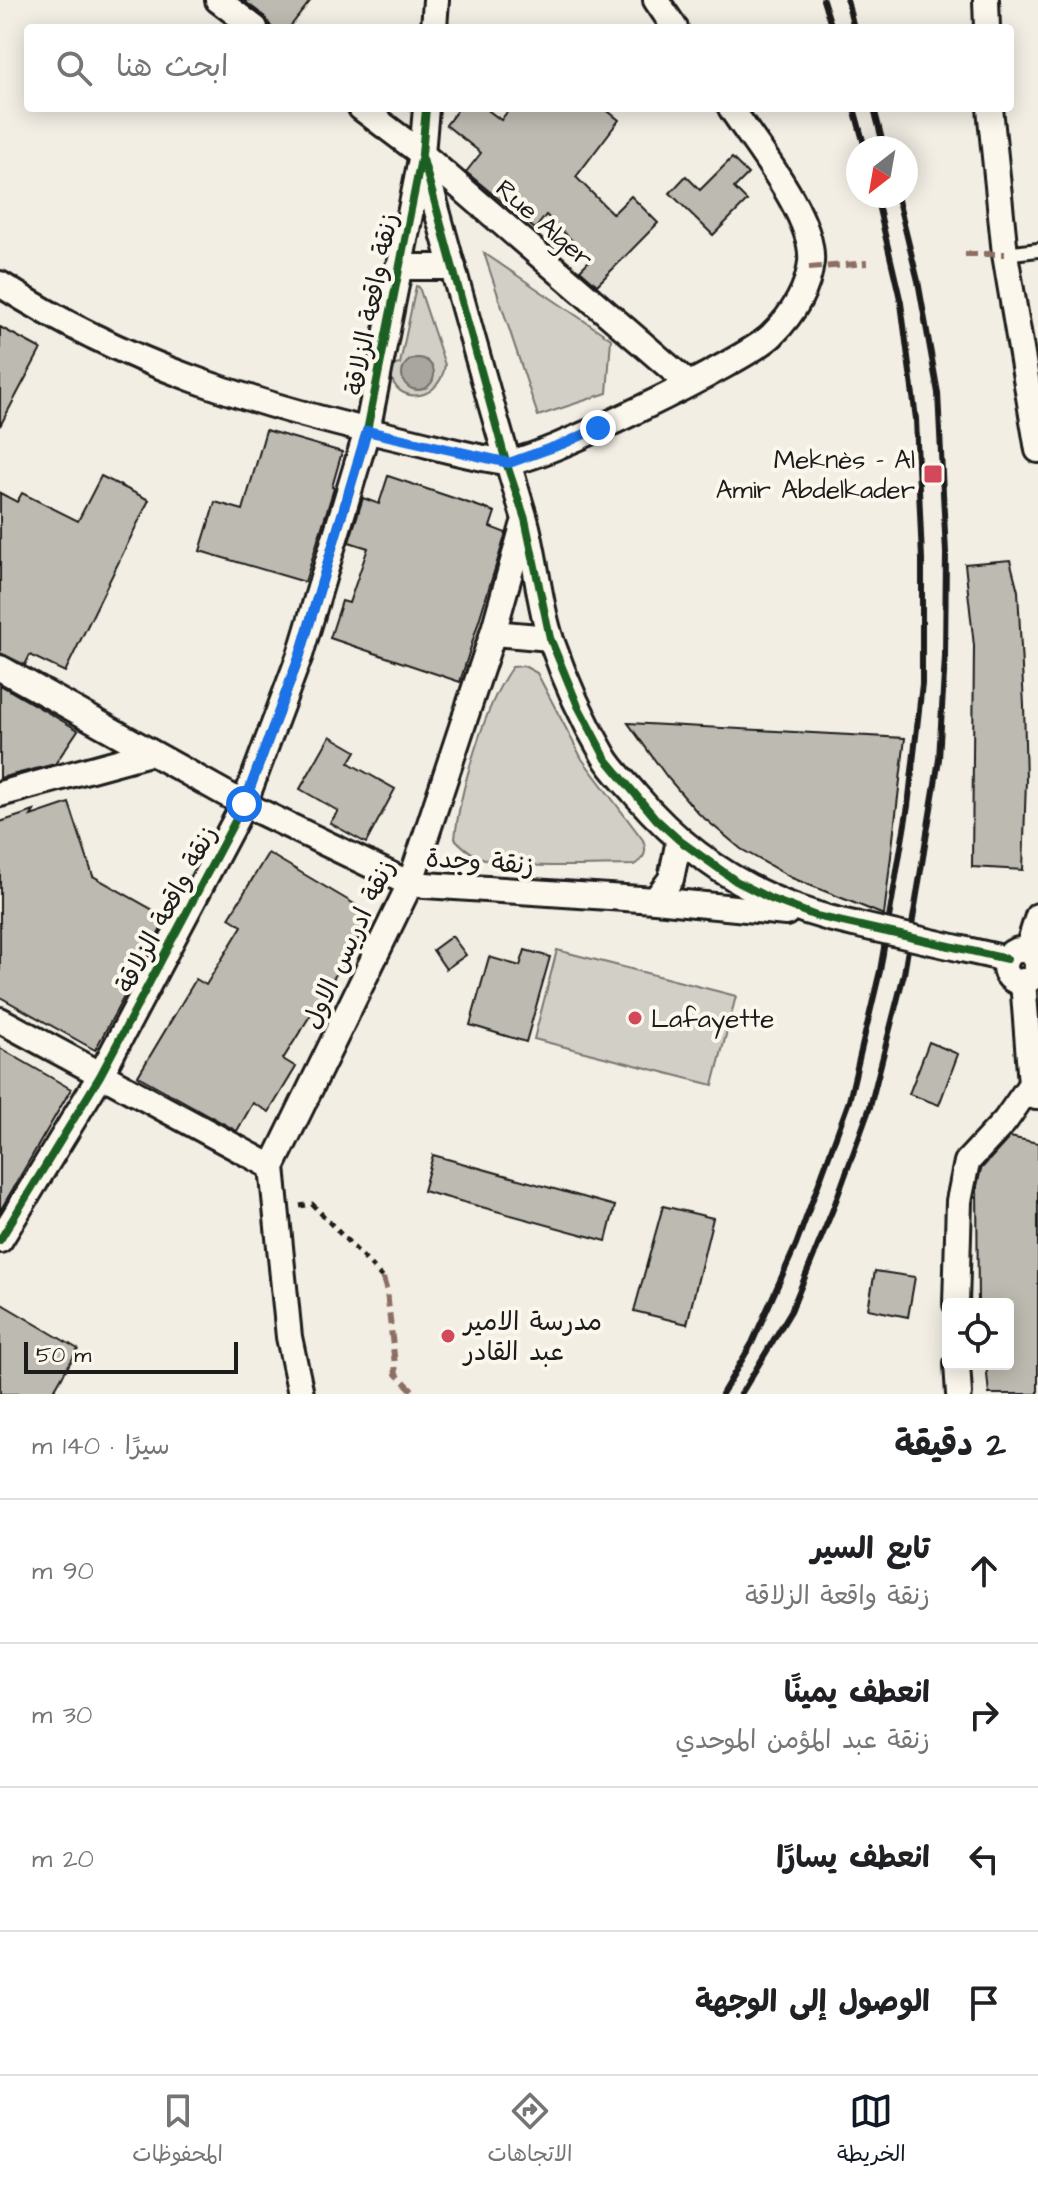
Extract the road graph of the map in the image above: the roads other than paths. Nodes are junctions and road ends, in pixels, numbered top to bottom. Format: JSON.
{"nodes":[{"id":1,"x":218,"y":0,"type":"edge"},
{"id":2,"x":436,"y":0,"type":"edge"},
{"id":3,"x":656,"y":0,"type":"edge"},
{"id":4,"x":986,"y":0,"type":"edge"},
{"id":5,"x":250,"y":24,"type":"edge"},
{"id":6,"x":434,"y":24,"type":"edge"},
{"id":7,"x":672,"y":24,"type":"edge"},
{"id":8,"x":987,"y":24,"type":"edge"},
{"id":9,"x":366,"y":112,"type":"edge"},
{"id":10,"x":426,"y":112,"type":"edge"},
{"id":11,"x":734,"y":112,"type":"edge"},
{"id":12,"x":990,"y":112,"type":"edge"},
{"id":13,"x":422,"y":154,"type":"junction"},
{"id":14,"x":1038,"y":250,"type":"edge"},
{"id":15,"x":1005,"y":254,"type":"junction"},
{"id":16,"x":398,"y":267,"type":"junction"},
{"id":17,"x":453,"y":267,"type":"junction"},
{"id":18,"x":0,"y":284,"type":"edge"},
{"id":19,"x":689,"y":384,"type":"junction"},
{"id":20,"x":367,"y":431,"type":"junction"},
{"id":21,"x":1038,"y":450,"type":"edge"},
{"id":22,"x":506,"y":462,"type":"junction"},
{"id":23,"x":525,"y":519,"type":"junction"},
{"id":24,"x":493,"y":633,"type":"junction"},
{"id":25,"x":550,"y":638,"type":"junction"},
{"id":26,"x":0,"y":668,"type":"edge"},
{"id":27,"x":150,"y":753,"type":"junction"},
{"id":28,"x":0,"y":794,"type":"edge"},
{"id":29,"x":244,"y":804,"type":"junction"},
{"id":30,"x":679,"y":840,"type":"junction"},
{"id":31,"x":410,"y":884,"type":"junction"},
{"id":32,"x":655,"y":900,"type":"junction"},
{"id":33,"x":816,"y":916,"type":"junction"},
{"id":34,"x":1038,"y":916,"type":"edge"},
{"id":35,"x":1026,"y":965,"type":"edge"},
{"id":36,"x":0,"y":1020,"type":"edge"},
{"id":37,"x":100,"y":1076,"type":"junction"},
{"id":38,"x":1034,"y":1093,"type":"edge"},
{"id":39,"x":272,"y":1167,"type":"junction"},
{"id":40,"x":0,"y":1240,"type":"edge"},
{"id":41,"x":956,"y":1298,"type":"edge"},
{"id":42,"x":957,"y":1370,"type":"edge"},
{"id":43,"x":301,"y":1394,"type":"edge"},
{"id":44,"x":959,"y":1394,"type":"edge"}],
"edges":[{"from":1,"to":5,"type":"street"},
{"from":2,"to":6,"type":"street"},
{"from":3,"to":7,"type":"street"},
{"from":4,"to":8,"type":"street"},
{"from":9,"to":13,"type":"street","name":"Rue Alger"},
{"from":10,"to":13,"type":"street","name":"زنقة واقعة الزلاقة"},
{"from":11,"to":19,"type":"street"},
{"from":12,"to":15,"type":"street"},
{"from":13,"to":16,"type":"street","name":"زنقة واقعة الزلاقة"},
{"from":13,"to":17,"type":"street"},
{"from":13,"to":19,"type":"street","name":"Rue Alger"},
{"from":14,"to":15,"type":"lane"},
{"from":15,"to":21,"type":"street"},
{"from":16,"to":17,"type":"street"},
{"from":16,"to":20,"type":"street","name":"زنقة واقعة الزلاقة"},
{"from":17,"to":22,"type":"street"},
{"from":18,"to":20,"type":"street"},
{"from":19,"to":22,"type":"street"},
{"from":20,"to":22,"type":"street"},
{"from":20,"to":29,"type":"street","name":"زنقة واقعة الزلاقة"},
{"from":22,"to":23,"type":"street"},
{"from":23,"to":24,"type":"street","name":"زنقة ادريس الاول"},
{"from":23,"to":25,"type":"street"},
{"from":24,"to":25,"type":"street"},
{"from":24,"to":31,"type":"street","name":"زنقة ادريس الاول"},
{"from":25,"to":30,"type":"street"},
{"from":26,"to":27,"type":"street","name":"زنقة وجدة"},
{"from":27,"to":28,"type":"street"},
{"from":27,"to":29,"type":"street","name":"زنقة وجدة"},
{"from":29,"to":31,"type":"street","name":"زنقة وجدة"},
{"from":29,"to":37,"type":"street","name":"زنقة واقعة الزلاقة"},
{"from":30,"to":32,"type":"street"},
{"from":30,"to":33,"type":"street"},
{"from":31,"to":32,"type":"street","name":"زنقة وجدة"},
{"from":31,"to":39,"type":"street","name":"زنقة ادريس الاول"},
{"from":32,"to":33,"type":"street","name":"زنقة وجدة"},
{"from":33,"to":35,"type":"street","bridge":true},
{"from":34,"to":35,"type":"street"},
{"from":35,"to":38,"type":"street"},
{"from":36,"to":37,"type":"street"},
{"from":37,"to":39,"type":"street"},
{"from":37,"to":40,"type":"street","name":"زنقة واقعة الزلاقة"},
{"from":38,"to":41,"type":"street"},
{"from":39,"to":43,"type":"street"},
{"from":42,"to":44,"type":"street"}]}
